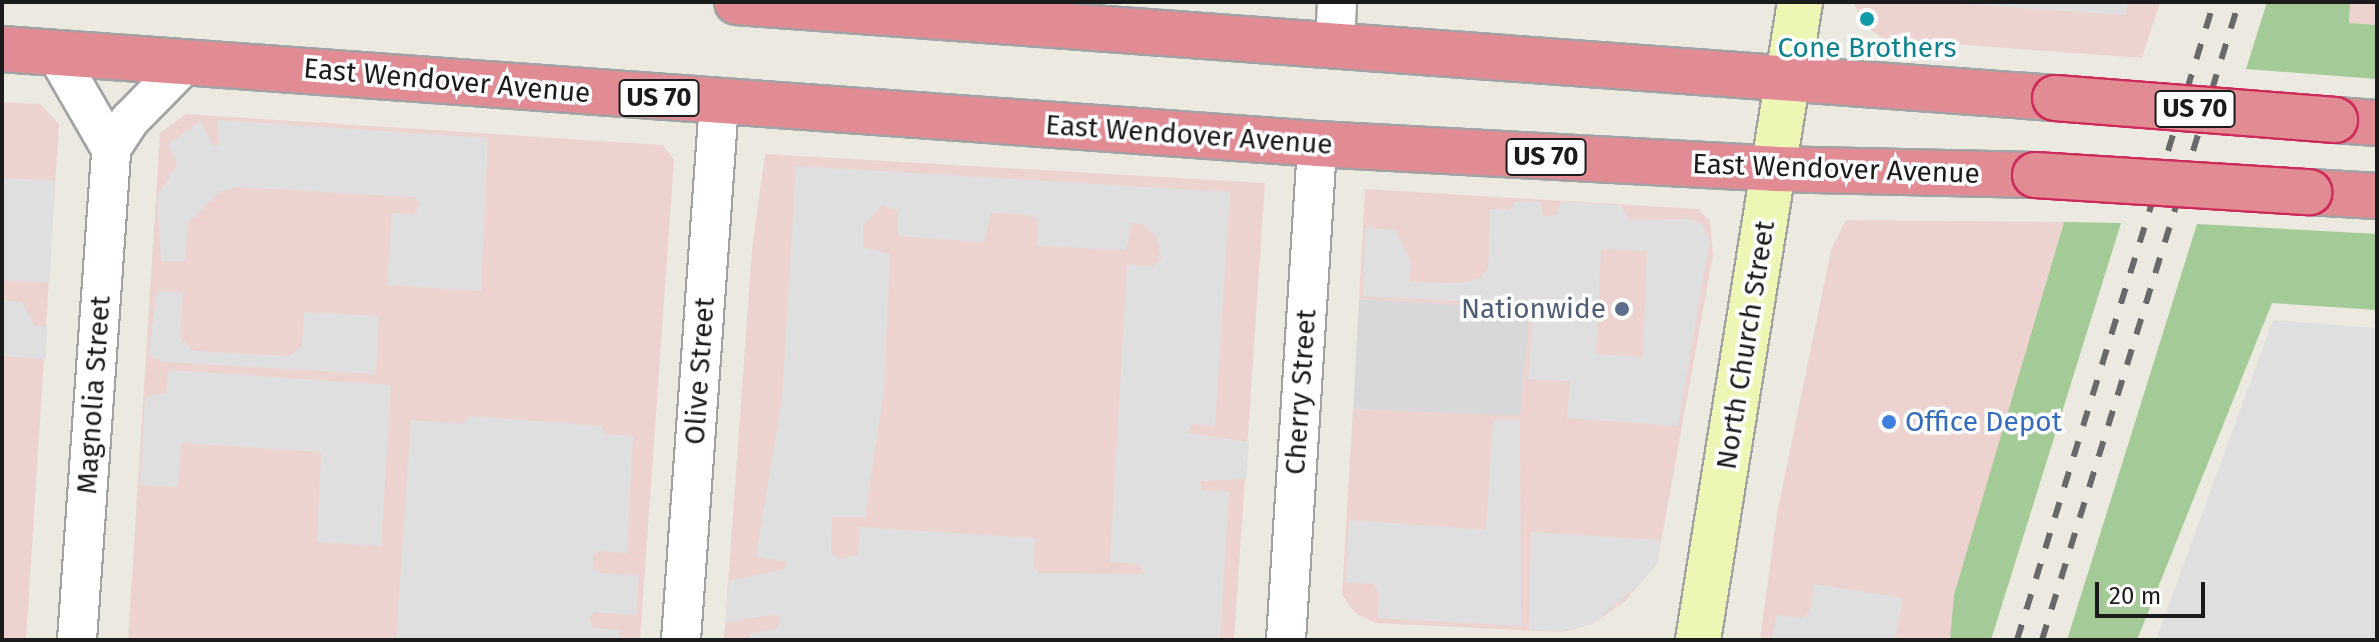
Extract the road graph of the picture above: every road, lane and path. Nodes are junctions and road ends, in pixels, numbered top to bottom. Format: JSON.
{"nodes":[{"id":1,"x":737,"y":2,"type":"edge"},
{"id":2,"x":1337,"y":2,"type":"edge"},
{"id":3,"x":1800,"y":2,"type":"edge"},
{"id":4,"x":1335,"y":45,"type":"junction"},
{"id":5,"x":2,"y":49,"type":"edge"},
{"id":6,"x":55,"y":52,"type":"junction"},
{"id":7,"x":188,"y":61,"type":"junction"},
{"id":8,"x":1788,"y":82,"type":"junction"},
{"id":9,"x":719,"y":103,"type":"junction"},
{"id":10,"x":2356,"y":122,"type":"edge"},
{"id":11,"x":1317,"y":144,"type":"junction"},
{"id":12,"x":111,"y":149,"type":"junction"},
{"id":13,"x":1775,"y":169,"type":"junction"},
{"id":14,"x":2377,"y":196,"type":"edge"},
{"id":15,"x":77,"y":640,"type":"edge"},
{"id":16,"x":681,"y":640,"type":"edge"},
{"id":17,"x":1286,"y":640,"type":"edge"},
{"id":18,"x":1698,"y":640,"type":"edge"}],
"edges":[{"from":1,"to":4,"type":"highway","number":"US 70"},
{"from":2,"to":4,"type":"street"},
{"from":3,"to":8,"type":"main road","name":"North Church Street"},
{"from":4,"to":8,"type":"highway","number":"US 70"},
{"from":5,"to":6,"type":"highway","name":"East Wendover Avenue","number":"US 70"},
{"from":6,"to":7,"type":"highway","name":"East Wendover Avenue","number":"US 70"},
{"from":6,"to":12,"type":"street"},
{"from":7,"to":9,"type":"highway","name":"East Wendover Avenue","number":"US 70"},
{"from":7,"to":12,"type":"street"},
{"from":8,"to":10,"type":"highway","number":"US 70","bridge":true},
{"from":8,"to":13,"type":"main road","name":"North Church Street"},
{"from":9,"to":11,"type":"highway","name":"East Wendover Avenue","number":"US 70"},
{"from":9,"to":16,"type":"street","name":"Olive Street"},
{"from":11,"to":13,"type":"highway","name":"East Wendover Avenue","number":"US 70"},
{"from":11,"to":17,"type":"street","name":"Cherry Street"},
{"from":12,"to":15,"type":"street","name":"Magnolia Street"},
{"from":13,"to":14,"type":"highway","name":"East Wendover Avenue","number":"US 70","bridge":true},
{"from":13,"to":18,"type":"main road","name":"North Church Street"}]}
